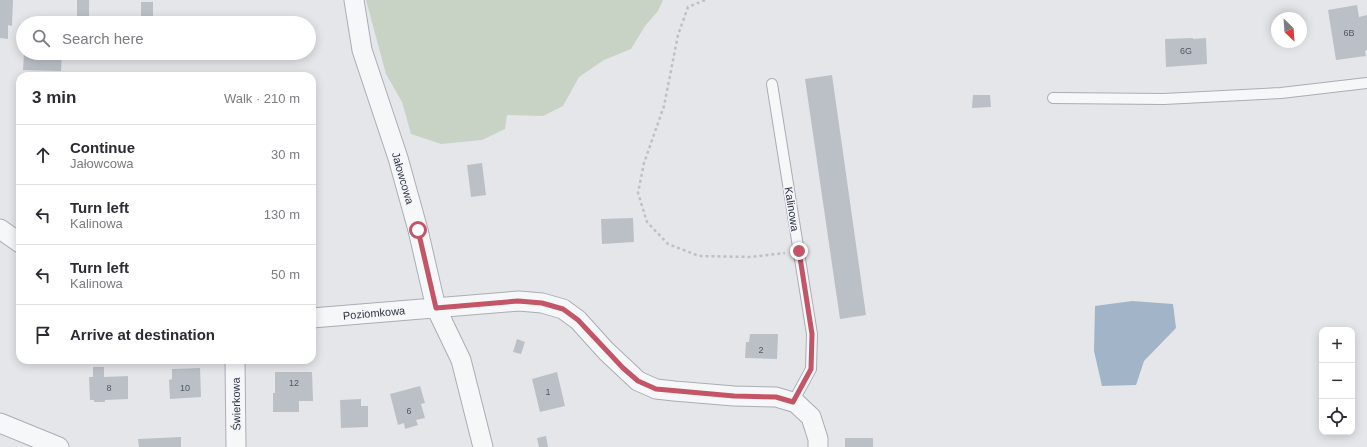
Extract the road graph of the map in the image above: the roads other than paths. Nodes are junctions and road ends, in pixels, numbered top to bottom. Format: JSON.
{"nodes":[{"id":1,"x":354,"y":0,"type":"edge"},
{"id":2,"x":1367,"y":83,"type":"edge"},
{"id":3,"x":772,"y":84,"type":"dead end"},
{"id":4,"x":1053,"y":98,"type":"dead end"},
{"id":5,"x":0,"y":229,"type":"edge"},
{"id":6,"x":16,"y":240,"type":"edge"},
{"id":7,"x":436,"y":308,"type":"junction"},
{"id":8,"x":316,"y":318,"type":"edge"},
{"id":9,"x":235,"y":364,"type":"edge"},
{"id":10,"x":793,"y":402,"type":"junction"},
{"id":11,"x":0,"y":423,"type":"edge"},
{"id":12,"x":59,"y":447,"type":"edge"},
{"id":13,"x":236,"y":447,"type":"edge"},
{"id":14,"x":483,"y":447,"type":"edge"},
{"id":15,"x":818,"y":447,"type":"edge"}],
"edges":[{"from":1,"to":7,"type":"street","name":"Jałowcowa"},
{"from":2,"to":4,"type":"lane"},
{"from":3,"to":10,"type":"lane","name":"Kalinowa"},
{"from":5,"to":6,"type":"street"},
{"from":7,"to":8,"type":"street","name":"Poziomkowa"},
{"from":7,"to":10,"type":"street"},
{"from":7,"to":14,"type":"street","name":"Jałowcowa"},
{"from":9,"to":13,"type":"street","name":"Świerkowa"},
{"from":10,"to":15,"type":"street"},
{"from":11,"to":12,"type":"street"}]}
